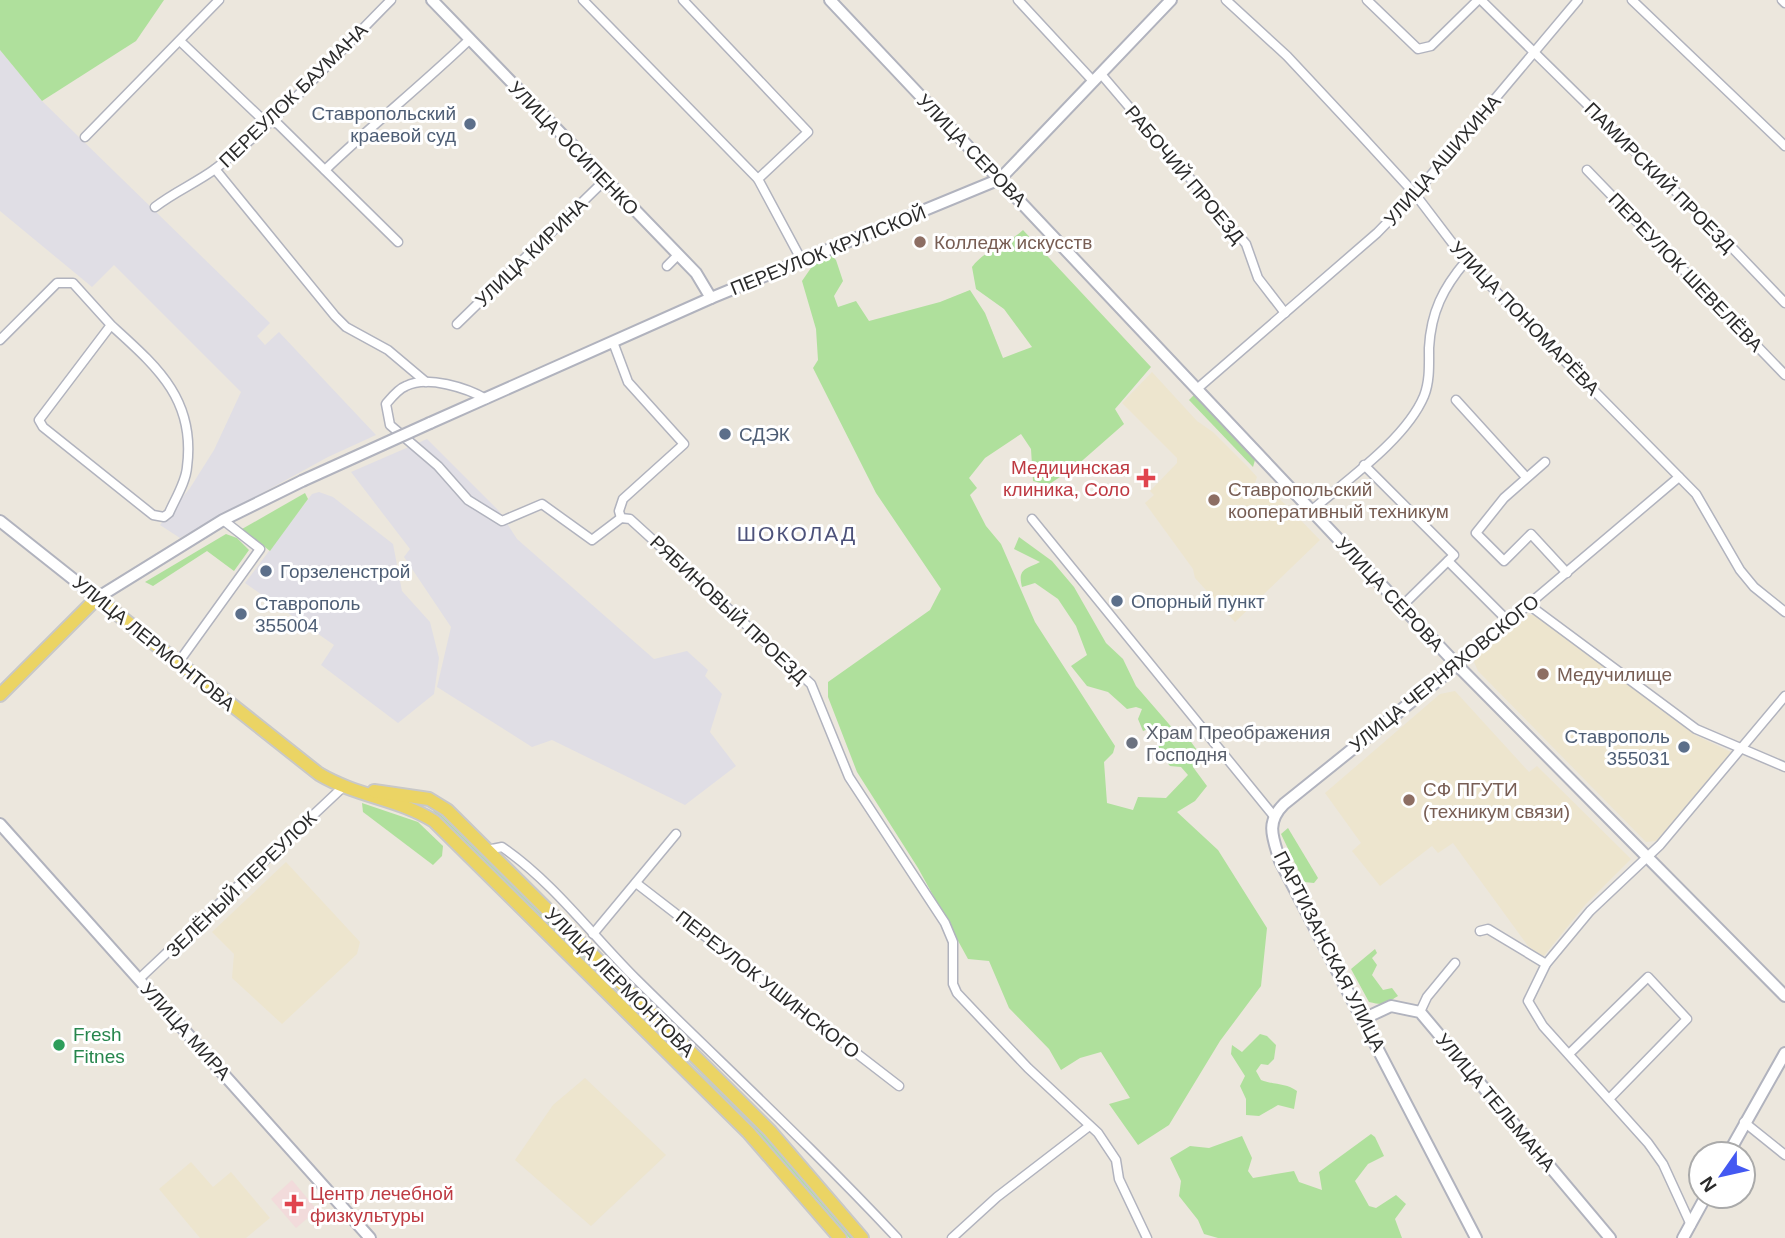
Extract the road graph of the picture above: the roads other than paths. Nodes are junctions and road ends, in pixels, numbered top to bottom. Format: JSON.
{"nodes":[{"id":1,"x":219,"y":0,"type":"edge"},
{"id":2,"x":391,"y":0,"type":"edge"},
{"id":3,"x":432,"y":0,"type":"edge"},
{"id":4,"x":583,"y":0,"type":"edge"},
{"id":5,"x":683,"y":0,"type":"edge"},
{"id":6,"x":830,"y":0,"type":"edge"},
{"id":7,"x":1018,"y":0,"type":"edge"},
{"id":8,"x":1171,"y":0,"type":"edge"},
{"id":9,"x":1226,"y":0,"type":"edge"},
{"id":10,"x":1367,"y":0,"type":"edge"},
{"id":11,"x":1479,"y":0,"type":"edge"},
{"id":12,"x":1577,"y":0,"type":"edge"},
{"id":13,"x":1632,"y":0,"type":"edge"},
{"id":14,"x":469,"y":40,"type":"junction"},
{"id":15,"x":180,"y":41,"type":"junction"},
{"id":16,"x":1534,"y":52,"type":"junction"},
{"id":17,"x":1097,"y":78,"type":"junction"},
{"id":18,"x":270,"y":120,"type":"junction"},
{"id":19,"x":85,"y":137,"type":"dead end"},
{"id":20,"x":1785,"y":146,"type":"edge"},
{"id":21,"x":215,"y":169,"type":"junction"},
{"id":22,"x":325,"y":170,"type":"junction"},
{"id":23,"x":1587,"y":170,"type":"dead end"},
{"id":24,"x":758,"y":179,"type":"junction"},
{"id":25,"x":1000,"y":179,"type":"junction"},
{"id":26,"x":605,"y":180,"type":"junction"},
{"id":27,"x":1415,"y":194,"type":"junction"},
{"id":28,"x":155,"y":207,"type":"dead end"},
{"id":29,"x":398,"y":242,"type":"dead end"},
{"id":30,"x":678,"y":255,"type":"junction"},
{"id":31,"x":803,"y":261,"type":"junction"},
{"id":32,"x":1466,"y":261,"type":"junction"},
{"id":33,"x":667,"y":266,"type":"dead end"},
{"id":34,"x":711,"y":298,"type":"junction"},
{"id":35,"x":1785,"y":303,"type":"edge"},
{"id":36,"x":1285,"y":313,"type":"junction"},
{"id":37,"x":111,"y":324,"type":"junction"},
{"id":38,"x":457,"y":324,"type":"dead end"},
{"id":39,"x":0,"y":340,"type":"edge"},
{"id":40,"x":613,"y":342,"type":"junction"},
{"id":41,"x":1785,"y":375,"type":"edge"},
{"id":42,"x":426,"y":382,"type":"junction"},
{"id":43,"x":1198,"y":388,"type":"junction"},
{"id":44,"x":486,"y":399,"type":"junction"},
{"id":45,"x":1456,"y":400,"type":"dead end"},
{"id":46,"x":1545,"y":462,"type":"dead end"},
{"id":47,"x":1364,"y":465,"type":"junction"},
{"id":48,"x":1526,"y":477,"type":"junction"},
{"id":49,"x":1679,"y":477,"type":"junction"},
{"id":50,"x":1312,"y":510,"type":"junction"},
{"id":51,"x":621,"y":518,"type":"junction"},
{"id":52,"x":1032,"y":519,"type":"dead end"},
{"id":53,"x":223,"y":520,"type":"junction"},
{"id":54,"x":0,"y":521,"type":"edge"},
{"id":55,"x":1448,"y":561,"type":"junction"},
{"id":56,"x":1567,"y":573,"type":"junction"},
{"id":57,"x":97,"y":598,"type":"junction"},
{"id":58,"x":1529,"y":605,"type":"junction"},
{"id":59,"x":1402,"y":606,"type":"junction"},
{"id":60,"x":1785,"y":612,"type":"edge"},
{"id":61,"x":1509,"y":622,"type":"junction"},
{"id":62,"x":178,"y":663,"type":"junction"},
{"id":63,"x":1457,"y":665,"type":"junction"},
{"id":64,"x":0,"y":695,"type":"edge"},
{"id":65,"x":1785,"y":696,"type":"edge"},
{"id":66,"x":1742,"y":749,"type":"junction"},
{"id":67,"x":1785,"y":767,"type":"edge"},
{"id":68,"x":343,"y":787,"type":"junction"},
{"id":69,"x":447,"y":810,"type":"junction"},
{"id":70,"x":1273,"y":815,"type":"junction"},
{"id":71,"x":434,"y":821,"type":"junction"},
{"id":72,"x":0,"y":824,"type":"edge"},
{"id":73,"x":676,"y":834,"type":"dead end"},
{"id":74,"x":487,"y":850,"type":"junction"},
{"id":75,"x":1648,"y":856,"type":"junction"},
{"id":76,"x":636,"y":883,"type":"junction"},
{"id":77,"x":1480,"y":931,"type":"dead end"},
{"id":78,"x":593,"y":934,"type":"junction"},
{"id":79,"x":1455,"y":963,"type":"dead end"},
{"id":80,"x":1546,"y":964,"type":"junction"},
{"id":81,"x":139,"y":979,"type":"junction"},
{"id":82,"x":1785,"y":996,"type":"edge"},
{"id":83,"x":1420,"y":1012,"type":"junction"},
{"id":84,"x":1363,"y":1018,"type":"junction"},
{"id":85,"x":1785,"y":1053,"type":"edge"},
{"id":86,"x":1569,"y":1054,"type":"junction"},
{"id":87,"x":898,"y":1086,"type":"dead end"},
{"id":88,"x":1610,"y":1098,"type":"junction"},
{"id":89,"x":1744,"y":1122,"type":"junction"},
{"id":90,"x":1088,"y":1127,"type":"junction"},
{"id":91,"x":1735,"y":1140,"type":"edge"},
{"id":92,"x":1785,"y":1156,"type":"edge"},
{"id":93,"x":1699,"y":1210,"type":"edge"},
{"id":94,"x":1691,"y":1225,"type":"junction"},
{"id":95,"x":370,"y":1238,"type":"edge"},
{"id":96,"x":840,"y":1238,"type":"edge"},
{"id":97,"x":862,"y":1238,"type":"edge"},
{"id":98,"x":897,"y":1238,"type":"edge"},
{"id":99,"x":952,"y":1238,"type":"edge"},
{"id":100,"x":1147,"y":1238,"type":"edge"},
{"id":101,"x":1476,"y":1238,"type":"edge"},
{"id":102,"x":1610,"y":1238,"type":"edge"},
{"id":103,"x":1683,"y":1238,"type":"edge"}],
"edges":[{"from":1,"to":15,"type":"street"},
{"from":2,"to":18,"type":"street","name":"ПЕРЕУЛОК БАУМАНА"},
{"from":3,"to":14,"type":"main road","name":"УЛИЦА ОСИПЕНКО"},
{"from":4,"to":24,"type":"street"},
{"from":5,"to":24,"type":"street"},
{"from":6,"to":25,"type":"main road","name":"УЛИЦА СЕРОВА"},
{"from":7,"to":17,"type":"street","name":"РАБОЧИЙ ПРОЕЗД"},
{"from":8,"to":17,"type":"main road","name":"ПЕРЕУЛОК КРУПСКОЙ"},
{"from":9,"to":27,"type":"street","name":"УЛИЦА ПОНОМАРЁВА"},
{"from":10,"to":11,"type":"street"},
{"from":11,"to":16,"type":"street","name":"ПАМИРСКИЙ ПРОЕЗД"},
{"from":12,"to":16,"type":"street","name":"УЛИЦА АШИХИНА"},
{"from":13,"to":20,"type":"street"},
{"from":14,"to":22,"type":"street"},
{"from":14,"to":26,"type":"main road","name":"УЛИЦА ОСИПЕНКО"},
{"from":15,"to":18,"type":"street"},
{"from":15,"to":19,"type":"street"},
{"from":16,"to":27,"type":"street","name":"УЛИЦА АШИХИНА"},
{"from":16,"to":35,"type":"street","name":"ПАМИРСКИЙ ПРОЕЗД"},
{"from":17,"to":25,"type":"main road","name":"ПЕРЕУЛОК КРУПСКОЙ"},
{"from":17,"to":36,"type":"street","name":"РАБОЧИЙ ПРОЕЗД"},
{"from":18,"to":21,"type":"street","name":"ПЕРЕУЛОК БАУМАНА"},
{"from":18,"to":22,"type":"street"},
{"from":21,"to":28,"type":"street","name":"ПЕРЕУЛОК БАУМАНА"},
{"from":21,"to":42,"type":"street"},
{"from":22,"to":29,"type":"street"},
{"from":23,"to":41,"type":"street","name":"ПЕРЕУЛОК ШЕВЕЛЁВА"},
{"from":24,"to":31,"type":"street"},
{"from":25,"to":31,"type":"main road","name":"ПЕРЕУЛОК КРУПСКОЙ"},
{"from":25,"to":43,"type":"main road","name":"УЛИЦА СЕРОВА"},
{"from":26,"to":30,"type":"main road","name":"УЛИЦА ОСИПЕНКО"},
{"from":26,"to":38,"type":"street","name":"УЛИЦА КИРИНА"},
{"from":27,"to":32,"type":"street","name":"УЛИЦА ПОНОМАРЁВА"},
{"from":27,"to":36,"type":"street","name":"УЛИЦА АШИХИНА"},
{"from":30,"to":33,"type":"street"},
{"from":30,"to":34,"type":"main road","name":"УЛИЦА ОСИПЕНКО"},
{"from":31,"to":34,"type":"main road","name":"ПЕРЕУЛОК КРУПСКОЙ"},
{"from":32,"to":47,"type":"street"},
{"from":32,"to":49,"type":"street","name":"УЛИЦА ПОНОМАРЁВА"},
{"from":34,"to":40,"type":"main road","name":"ПЕРЕУЛОК КРУПСКОЙ"},
{"from":36,"to":43,"type":"street","name":"УЛИЦА АШИХИНА"},
{"from":37,"to":37,"type":"street"},
{"from":37,"to":39,"type":"street"},
{"from":40,"to":44,"type":"main road","name":"ПЕРЕУЛОК КРУПСКОЙ"},
{"from":40,"to":51,"type":"street"},
{"from":42,"to":44,"type":"street"},
{"from":42,"to":51,"type":"street"},
{"from":43,"to":50,"type":"main road","name":"УЛИЦА СЕРОВА"},
{"from":44,"to":53,"type":"main road","name":"ПЕРЕУЛОК КРУПСКОЙ","bridge":true},
{"from":45,"to":48,"type":"street"},
{"from":46,"to":48,"type":"street"},
{"from":47,"to":50,"type":"street"},
{"from":47,"to":55,"type":"street"},
{"from":48,"to":56,"type":"street"},
{"from":49,"to":56,"type":"street","name":"УЛИЦА ЧЕРНЯХОВСКОГО"},
{"from":49,"to":60,"type":"street","name":"УЛИЦА ПОНОМАРЁВА"},
{"from":50,"to":59,"type":"main road","name":"УЛИЦА СЕРОВА"},
{"from":51,"to":90,"type":"street","name":"РЯБИНОВЫЙ ПРОЕЗД"},
{"from":52,"to":70,"type":"street"},
{"from":53,"to":57,"type":"main road"},
{"from":53,"to":62,"type":"street"},
{"from":54,"to":57,"type":"main road","name":"УЛИЦА ЛЕРМОНТОВА"},
{"from":55,"to":59,"type":"street"},
{"from":55,"to":61,"type":"street"},
{"from":56,"to":58,"type":"street","name":"УЛИЦА ЧЕРНЯХОВСКОГО"},
{"from":57,"to":62,"type":"main road","name":"УЛИЦА ЛЕРМОНТОВА"},
{"from":57,"to":64,"type":"main road"},
{"from":58,"to":61,"type":"street","name":"УЛИЦА ЧЕРНЯХОВСКОГО"},
{"from":58,"to":66,"type":"street"},
{"from":59,"to":63,"type":"main road","name":"УЛИЦА СЕРОВА"},
{"from":61,"to":63,"type":"street","name":"УЛИЦА ЧЕРНЯХОВСКОГО"},
{"from":62,"to":68,"type":"main road","name":"УЛИЦА ЛЕРМОНТОВА"},
{"from":63,"to":70,"type":"main road","name":"УЛИЦА ЧЕРНЯХОВСКОГО"},
{"from":63,"to":75,"type":"main road","name":"УЛИЦА СЕРОВА"},
{"from":65,"to":66,"type":"street"},
{"from":66,"to":67,"type":"street"},
{"from":66,"to":75,"type":"street"},
{"from":68,"to":69,"type":"main road","name":"УЛИЦА ЛЕРМОНТОВА"},
{"from":68,"to":71,"type":"main road","name":"УЛИЦА ЛЕРМОНТОВА"},
{"from":68,"to":81,"type":"street","name":"ЗЕЛЁНЫЙ ПЕРЕУЛОК"},
{"from":69,"to":71,"type":"main road"},
{"from":69,"to":74,"type":"main road","name":"УЛИЦА ЛЕРМОНТОВА"},
{"from":70,"to":84,"type":"main road","name":"ПАРТИЗАНСКАЯ УЛИЦА"},
{"from":71,"to":96,"type":"main road","name":"УЛИЦА ЛЕРМОНТОВА"},
{"from":72,"to":81,"type":"main road","name":"УЛИЦА МИРА"},
{"from":73,"to":76,"type":"street"},
{"from":74,"to":78,"type":"street"},
{"from":74,"to":97,"type":"main road","name":"УЛИЦА ЛЕРМОНТОВА"},
{"from":75,"to":80,"type":"street"},
{"from":75,"to":82,"type":"main road","name":"УЛИЦА СЕРОВА"},
{"from":76,"to":78,"type":"street"},
{"from":76,"to":87,"type":"street","name":"ПЕРЕУЛОК УШИНСКОГО"},
{"from":77,"to":80,"type":"street"},
{"from":78,"to":98,"type":"street"},
{"from":79,"to":83,"type":"street"},
{"from":80,"to":86,"type":"street"},
{"from":81,"to":95,"type":"main road","name":"УЛИЦА МИРА"},
{"from":83,"to":84,"type":"main road"},
{"from":83,"to":102,"type":"main road","name":"УЛИЦА ТЕЛЬМАНА"},
{"from":84,"to":101,"type":"main road","name":"ПАРТИЗАНСКАЯ УЛИЦА"},
{"from":85,"to":89,"type":"main road"},
{"from":86,"to":88,"type":"street"},
{"from":86,"to":88,"type":"street"},
{"from":88,"to":94,"type":"street"},
{"from":89,"to":91,"type":"main road"},
{"from":89,"to":92,"type":"street"},
{"from":90,"to":99,"type":"street"},
{"from":90,"to":100,"type":"street","name":"РЯБИНОВЫЙ ПРОЕЗД"},
{"from":93,"to":94,"type":"main road"},
{"from":94,"to":103,"type":"main road"}]}
